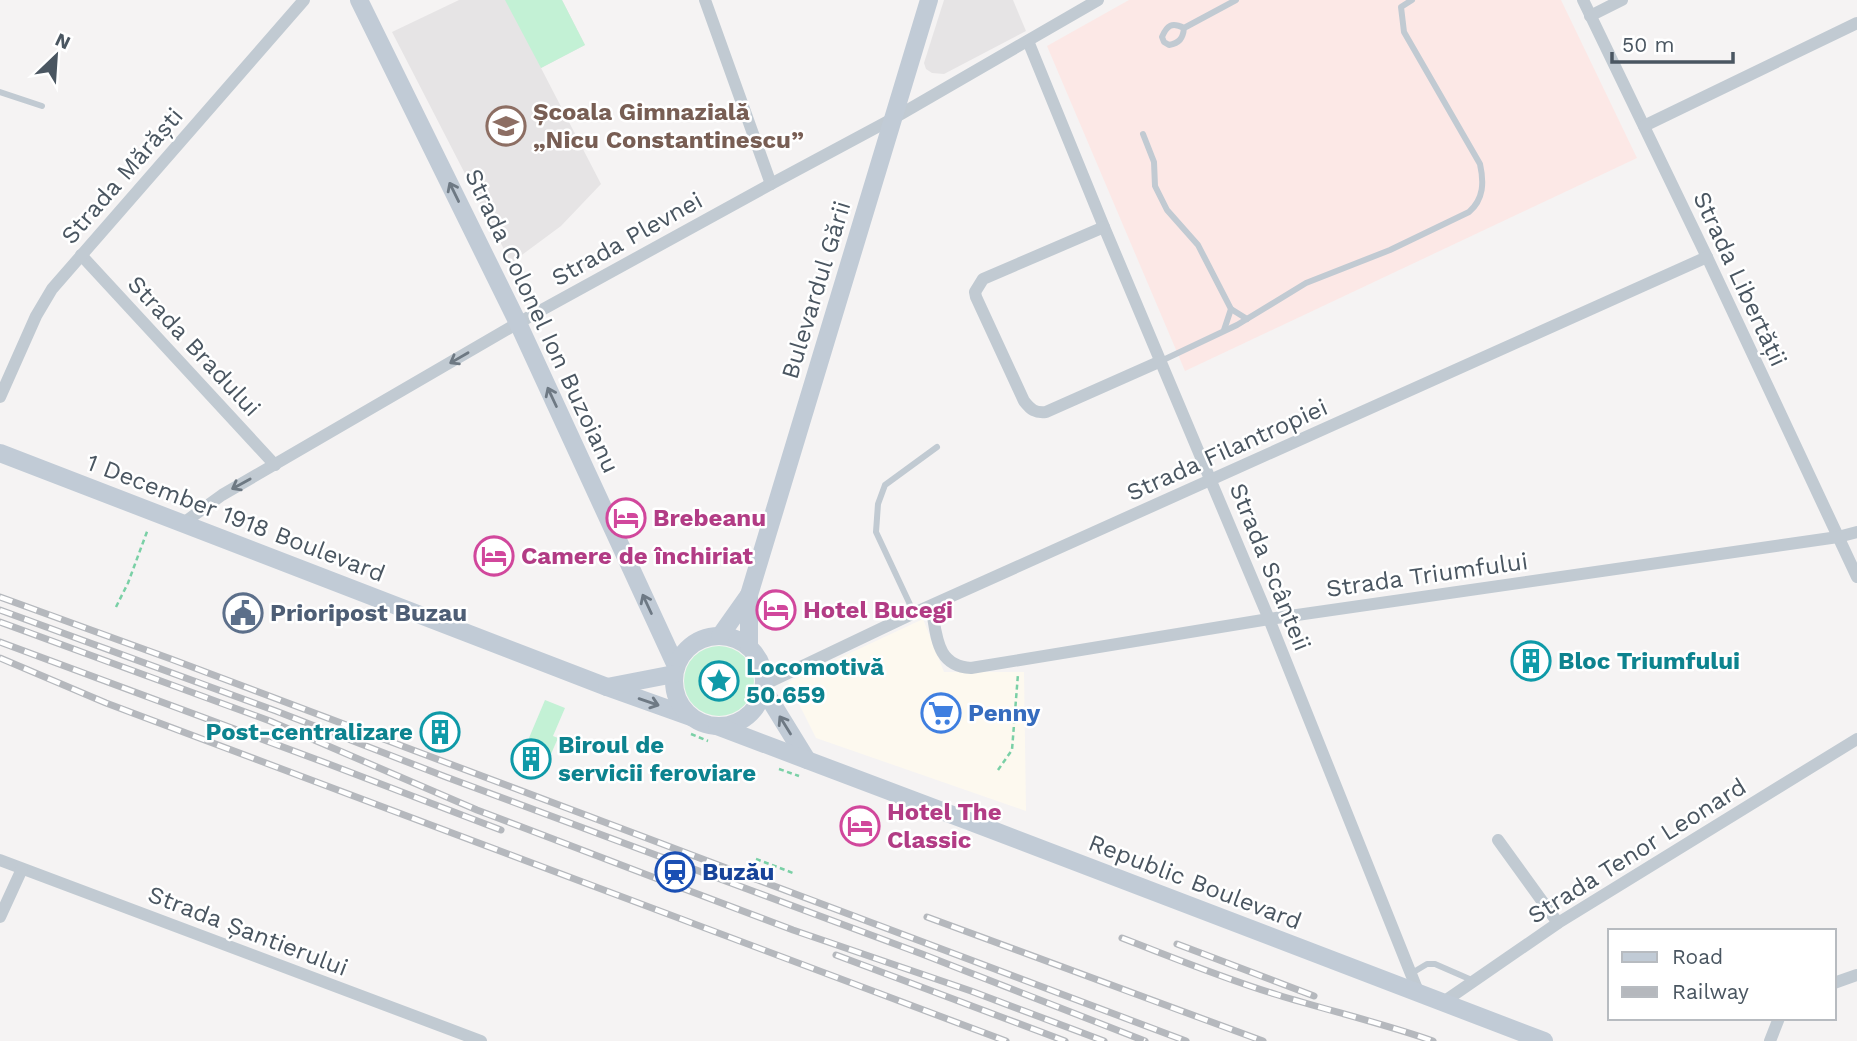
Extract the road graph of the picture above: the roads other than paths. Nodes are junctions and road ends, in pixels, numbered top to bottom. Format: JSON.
{"nodes":[{"id":1,"x":304,"y":0,"type":"edge"},
{"id":2,"x":359,"y":0,"type":"edge"},
{"id":3,"x":705,"y":0,"type":"edge"},
{"id":4,"x":929,"y":0,"type":"edge"},
{"id":5,"x":1098,"y":0,"type":"edge"},
{"id":6,"x":1236,"y":0,"type":"edge"},
{"id":7,"x":1412,"y":0,"type":"edge"},
{"id":8,"x":1583,"y":0,"type":"edge"},
{"id":9,"x":1622,"y":0,"type":"edge"},
{"id":10,"x":1400,"y":4,"type":"edge"},
{"id":11,"x":1590,"y":16,"type":"junction"},
{"id":12,"x":1857,"y":23,"type":"edge"},
{"id":13,"x":1184,"y":28,"type":"dead end"},
{"id":14,"x":1028,"y":41,"type":"junction"},
{"id":15,"x":0,"y":92,"type":"edge"},
{"id":16,"x":42,"y":106,"type":"dead end"},
{"id":17,"x":894,"y":118,"type":"junction"},
{"id":18,"x":1644,"y":126,"type":"junction"},
{"id":19,"x":1143,"y":134,"type":"dead end"},
{"id":20,"x":771,"y":184,"type":"junction"},
{"id":21,"x":1104,"y":227,"type":"junction"},
{"id":22,"x":81,"y":255,"type":"junction"},
{"id":23,"x":1707,"y":257,"type":"junction"},
{"id":24,"x":1231,"y":309,"type":"junction"},
{"id":25,"x":1247,"y":319,"type":"junction"},
{"id":26,"x":518,"y":323,"type":"junction"},
{"id":27,"x":1224,"y":331,"type":"junction"},
{"id":28,"x":1161,"y":361,"type":"junction"},
{"id":29,"x":0,"y":397,"type":"edge"},
{"id":30,"x":937,"y":447,"type":"dead end"},
{"id":31,"x":0,"y":453,"type":"edge"},
{"id":32,"x":275,"y":465,"type":"junction"},
{"id":33,"x":1212,"y":480,"type":"junction"},
{"id":34,"x":182,"y":524,"type":"junction"},
{"id":35,"x":1857,"y":532,"type":"edge"},
{"id":36,"x":1838,"y":537,"type":"junction"},
{"id":37,"x":1857,"y":577,"type":"edge"},
{"id":38,"x":749,"y":595,"type":"junction"},
{"id":39,"x":931,"y":606,"type":"junction"},
{"id":40,"x":914,"y":613,"type":"junction"},
{"id":41,"x":1269,"y":619,"type":"junction"},
{"id":42,"x":720,"y":636,"type":"junction"},
{"id":43,"x":749,"y":648,"type":"junction"},
{"id":44,"x":675,"y":670,"type":"junction"},
{"id":45,"x":607,"y":687,"type":"junction"},
{"id":46,"x":764,"y":687,"type":"junction"},
{"id":47,"x":691,"y":717,"type":"junction"},
{"id":48,"x":717,"y":726,"type":"junction"},
{"id":49,"x":1857,"y":739,"type":"edge"},
{"id":50,"x":807,"y":760,"type":"junction"},
{"id":51,"x":1498,"y":841,"type":"dead end"},
{"id":52,"x":0,"y":860,"type":"edge"},
{"id":53,"x":22,"y":869,"type":"junction"},
{"id":54,"x":0,"y":917,"type":"edge"},
{"id":55,"x":1558,"y":923,"type":"junction"},
{"id":56,"x":1412,"y":973,"type":"junction"},
{"id":57,"x":1857,"y":975,"type":"edge"},
{"id":58,"x":1474,"y":981,"type":"junction"},
{"id":59,"x":1836,"y":983,"type":"edge"},
{"id":60,"x":1419,"y":994,"type":"junction"},
{"id":61,"x":1442,"y":1003,"type":"junction"},
{"id":62,"x":1778,"y":1020,"type":"edge"},
{"id":63,"x":481,"y":1041,"type":"edge"},
{"id":64,"x":1544,"y":1041,"type":"edge"},
{"id":65,"x":1770,"y":1041,"type":"edge"}],
"edges":[{"from":1,"to":22,"type":"street","name":"Strada Mărăști"},
{"from":26,"to":2,"type":"main road","name":"Strada Colonel Ion Buzoianu","one_way":true},
{"from":3,"to":20,"type":"street"},
{"from":4,"to":17,"type":"main road","name":"Bulevardul Gării"},
{"from":5,"to":14,"type":"street","name":"Strada Plevnei"},
{"from":6,"to":13,"type":"lane"},
{"from":7,"to":10,"type":"lane"},
{"from":8,"to":11,"type":"street","name":"Strada Libertății"},
{"from":9,"to":11,"type":"street"},
{"from":10,"to":25,"type":"lane"},
{"from":11,"to":18,"type":"street","name":"Strada Libertății"},
{"from":12,"to":18,"type":"street"},
{"from":14,"to":17,"type":"street","name":"Strada Plevnei"},
{"from":14,"to":21,"type":"street","name":"Strada Scânteii"},
{"from":15,"to":16,"type":"lane"},
{"from":17,"to":20,"type":"street","name":"Strada Plevnei"},
{"from":17,"to":38,"type":"main road","name":"Bulevardul Gării"},
{"from":18,"to":23,"type":"street","name":"Strada Libertății"},
{"from":19,"to":24,"type":"lane"},
{"from":20,"to":26,"type":"street","name":"Strada Plevnei"},
{"from":21,"to":28,"type":"street","name":"Strada Scânteii"},
{"from":21,"to":28,"type":"street"},
{"from":22,"to":29,"type":"street","name":"Strada Mărăști"},
{"from":22,"to":32,"type":"street","name":"Strada Bradului"},
{"from":23,"to":33,"type":"street","name":"Strada Filantropiei"},
{"from":23,"to":36,"type":"street","name":"Strada Libertății"},
{"from":24,"to":25,"type":"lane"},
{"from":24,"to":27,"type":"lane"},
{"from":25,"to":27,"type":"lane"},
{"from":26,"to":32,"type":"street","name":"Strada Plevnei","one_way":true},
{"from":44,"to":26,"type":"main road","name":"Strada Colonel Ion Buzoianu","one_way":true},
{"from":27,"to":28,"type":"lane"},
{"from":28,"to":33,"type":"street","name":"Strada Scânteii"},
{"from":30,"to":40,"type":"lane"},
{"from":31,"to":34,"type":"main road","name":"1 December 1918 Boulevard"},
{"from":32,"to":34,"type":"street","name":"Strada Plevnei","one_way":true},
{"from":33,"to":39,"type":"street","name":"Strada Filantropiei"},
{"from":33,"to":41,"type":"street","name":"Strada Scânteii"},
{"from":34,"to":45,"type":"main road","name":"1 December 1918 Boulevard"},
{"from":35,"to":36,"type":"street","name":"Strada Triumfului"},
{"from":36,"to":37,"type":"street","name":"Strada Libertății"},
{"from":36,"to":41,"type":"street","name":"Strada Triumfului"},
{"from":38,"to":42,"type":"main road","name":"Bulevardul Gării"},
{"from":38,"to":43,"type":"main road","name":"Bulevardul Gării"},
{"from":39,"to":40,"type":"street","name":"Strada Filantropiei"},
{"from":39,"to":41,"type":"street","name":"Strada Triumfului"},
{"from":40,"to":46,"type":"street","name":"Strada Filantropiei"},
{"from":41,"to":56,"type":"street","name":"Strada Scânteii"},
{"from":42,"to":43,"type":"main road"},
{"from":42,"to":44,"type":"main road"},
{"from":43,"to":46,"type":"main road"},
{"from":44,"to":45,"type":"main road"},
{"from":44,"to":47,"type":"main road"},
{"from":45,"to":47,"type":"main road","name":"1 December 1918 Boulevard","one_way":true},
{"from":46,"to":48,"type":"main road"},
{"from":50,"to":46,"type":"main road","one_way":true},
{"from":47,"to":48,"type":"main road"},
{"from":48,"to":50,"type":"main road"},
{"from":49,"to":55,"type":"street","name":"Strada Tenor Leonard"},
{"from":50,"to":60,"type":"main road"},
{"from":51,"to":55,"type":"street"},
{"from":52,"to":53,"type":"street","name":"Strada Șantierului"},
{"from":53,"to":54,"type":"street"},
{"from":53,"to":63,"type":"street","name":"Strada Șantierului"},
{"from":55,"to":58,"type":"street","name":"Strada Tenor Leonard"},
{"from":56,"to":58,"type":"lane"},
{"from":56,"to":60,"type":"street","name":"Strada Scânteii"},
{"from":57,"to":59,"type":"street"},
{"from":58,"to":61,"type":"street","name":"Strada Tenor Leonard"},
{"from":60,"to":61,"type":"main road"},
{"from":61,"to":64,"type":"main road"},
{"from":62,"to":65,"type":"street"}]}
